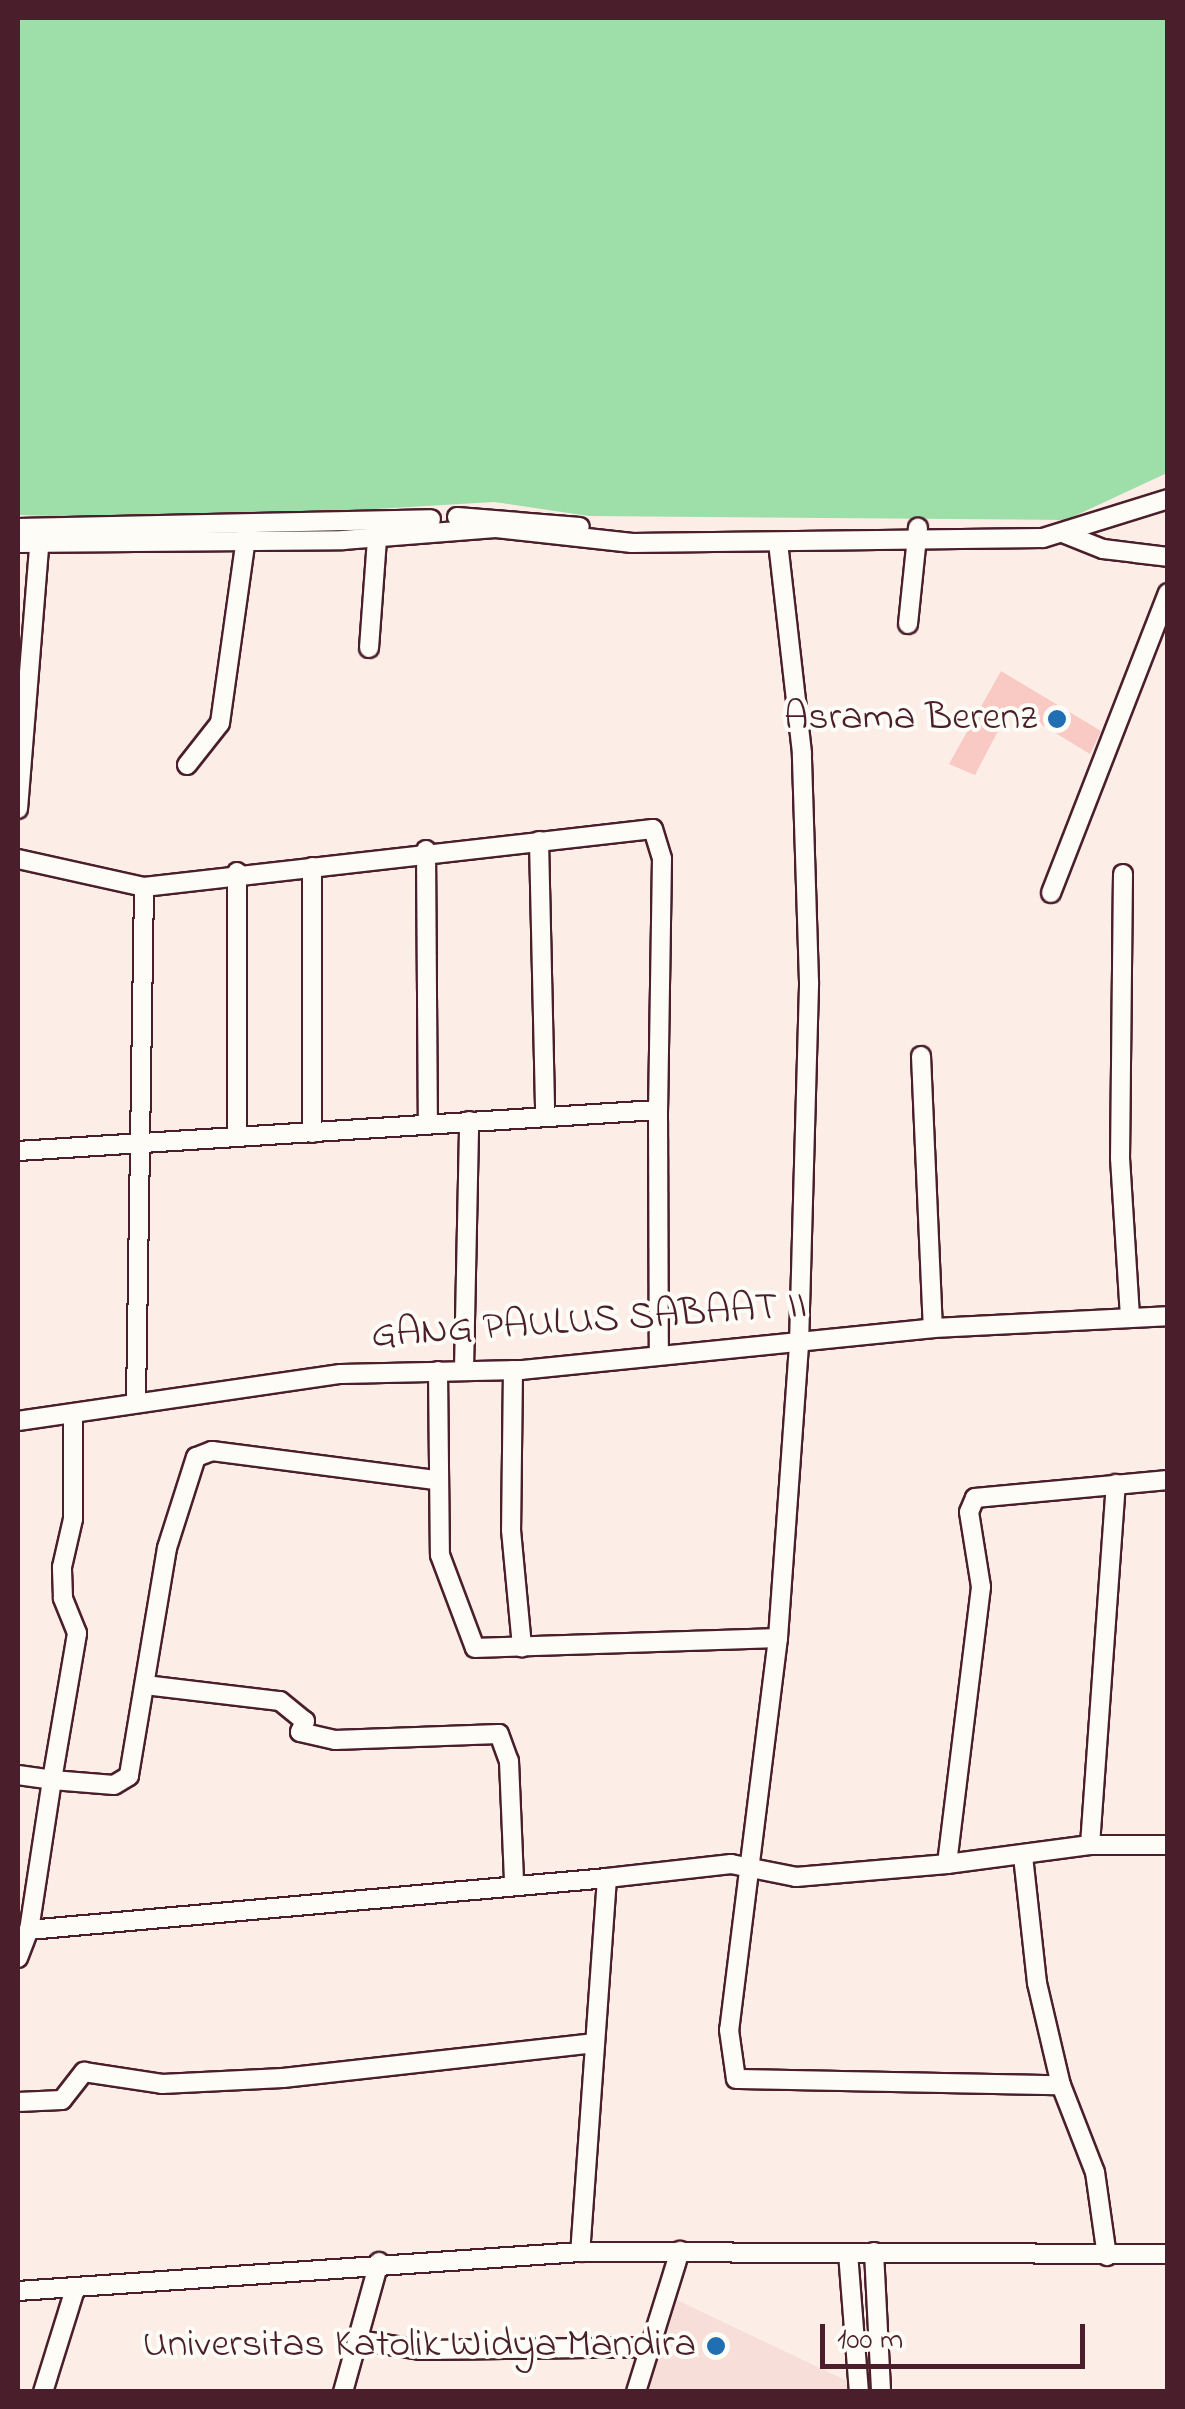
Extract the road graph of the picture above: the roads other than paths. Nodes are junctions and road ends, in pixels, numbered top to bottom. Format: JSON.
{"nodes":[{"id":1,"x":1168,"y":495,"type":"edge"},
{"id":2,"x":18,"y":528,"type":"edge"},
{"id":3,"x":1063,"y":531,"type":"junction"},
{"id":4,"x":918,"y":533,"type":"junction"},
{"id":5,"x":247,"y":535,"type":"junction"},
{"id":6,"x":40,"y":536,"type":"junction"},
{"id":7,"x":378,"y":538,"type":"junction"},
{"id":8,"x":18,"y":542,"type":"edge"},
{"id":9,"x":778,"y":542,"type":"junction"},
{"id":10,"x":1168,"y":557,"type":"edge"},
{"id":11,"x":1168,"y":593,"type":"edge"},
{"id":12,"x":908,"y":624,"type":"dead end"},
{"id":13,"x":369,"y":648,"type":"dead end"},
{"id":14,"x":24,"y":687,"type":"edge"},
{"id":15,"x":186,"y":765,"type":"dead end"},
{"id":16,"x":18,"y":809,"type":"edge"},
{"id":17,"x":539,"y":841,"type":"junction"},
{"id":18,"x":426,"y":850,"type":"junction"},
{"id":19,"x":18,"y":860,"type":"edge"},
{"id":20,"x":312,"y":867,"type":"junction"},
{"id":21,"x":238,"y":872,"type":"junction"},
{"id":22,"x":1123,"y":874,"type":"dead end"},
{"id":23,"x":144,"y":886,"type":"junction"},
{"id":24,"x":1051,"y":893,"type":"dead end"},
{"id":25,"x":921,"y":1056,"type":"dead end"},
{"id":26,"x":658,"y":1110,"type":"junction"},
{"id":27,"x":545,"y":1114,"type":"junction"},
{"id":28,"x":469,"y":1122,"type":"junction"},
{"id":29,"x":428,"y":1124,"type":"junction"},
{"id":30,"x":312,"y":1133,"type":"junction"},
{"id":31,"x":236,"y":1136,"type":"junction"},
{"id":32,"x":143,"y":1144,"type":"junction"},
{"id":33,"x":18,"y":1152,"type":"edge"},
{"id":34,"x":1168,"y":1316,"type":"edge"},
{"id":35,"x":1130,"y":1317,"type":"junction"},
{"id":36,"x":933,"y":1328,"type":"junction"},
{"id":37,"x":799,"y":1344,"type":"junction"},
{"id":38,"x":659,"y":1354,"type":"junction"},
{"id":39,"x":464,"y":1368,"type":"junction"},
{"id":40,"x":513,"y":1370,"type":"junction"},
{"id":41,"x":438,"y":1371,"type":"junction"},
{"id":42,"x":136,"y":1402,"type":"junction"},
{"id":43,"x":73,"y":1414,"type":"junction"},
{"id":44,"x":18,"y":1421,"type":"edge"},
{"id":45,"x":436,"y":1480,"type":"junction"},
{"id":46,"x":1168,"y":1480,"type":"edge"},
{"id":47,"x":1116,"y":1484,"type":"junction"},
{"id":48,"x":778,"y":1638,"type":"junction"},
{"id":49,"x":522,"y":1647,"type":"junction"},
{"id":50,"x":145,"y":1684,"type":"junction"},
{"id":51,"x":18,"y":1775,"type":"edge"},
{"id":52,"x":52,"y":1780,"type":"junction"},
{"id":53,"x":1090,"y":1845,"type":"junction"},
{"id":54,"x":1168,"y":1845,"type":"edge"},
{"id":55,"x":1023,"y":1856,"type":"junction"},
{"id":56,"x":947,"y":1864,"type":"junction"},
{"id":57,"x":750,"y":1866,"type":"junction"},
{"id":58,"x":607,"y":1878,"type":"junction"},
{"id":59,"x":514,"y":1882,"type":"junction"},
{"id":60,"x":29,"y":1930,"type":"junction"},
{"id":61,"x":18,"y":1958,"type":"edge"},
{"id":62,"x":592,"y":2043,"type":"junction"},
{"id":63,"x":1061,"y":2085,"type":"junction"},
{"id":64,"x":18,"y":2102,"type":"edge"},
{"id":65,"x":680,"y":2251,"type":"junction"},
{"id":66,"x":580,"y":2252,"type":"junction"},
{"id":67,"x":874,"y":2252,"type":"junction"},
{"id":68,"x":848,"y":2253,"type":"junction"},
{"id":69,"x":1168,"y":2254,"type":"edge"},
{"id":70,"x":1107,"y":2256,"type":"junction"},
{"id":71,"x":379,"y":2262,"type":"junction"},
{"id":72,"x":75,"y":2289,"type":"junction"},
{"id":73,"x":18,"y":2292,"type":"edge"},
{"id":74,"x":358,"y":2340,"type":"junction"},
{"id":75,"x":652,"y":2347,"type":"junction"},
{"id":76,"x":43,"y":2392,"type":"edge"},
{"id":77,"x":343,"y":2392,"type":"edge"},
{"id":78,"x":636,"y":2392,"type":"edge"},
{"id":79,"x":858,"y":2392,"type":"edge"},
{"id":80,"x":881,"y":2392,"type":"edge"}],
"edges":[{"from":1,"to":3,"type":"street"},
{"from":2,"to":6,"type":"street"},
{"from":3,"to":4,"type":"street"},
{"from":3,"to":10,"type":"street"},
{"from":4,"to":5,"type":"street"},
{"from":4,"to":9,"type":"street"},
{"from":4,"to":12,"type":"street"},
{"from":5,"to":6,"type":"street"},
{"from":5,"to":7,"type":"street"},
{"from":5,"to":15,"type":"street"},
{"from":6,"to":8,"type":"street"},
{"from":6,"to":14,"type":"street"},
{"from":7,"to":9,"type":"street"},
{"from":7,"to":13,"type":"street"},
{"from":9,"to":37,"type":"street"},
{"from":11,"to":24,"type":"street"},
{"from":14,"to":16,"type":"street"},
{"from":17,"to":18,"type":"street"},
{"from":17,"to":26,"type":"street"},
{"from":17,"to":27,"type":"street"},
{"from":18,"to":20,"type":"street"},
{"from":18,"to":29,"type":"street"},
{"from":19,"to":23,"type":"street"},
{"from":20,"to":21,"type":"street"},
{"from":20,"to":30,"type":"street"},
{"from":21,"to":23,"type":"street"},
{"from":21,"to":31,"type":"street"},
{"from":22,"to":35,"type":"street"},
{"from":23,"to":32,"type":"street"},
{"from":25,"to":36,"type":"street"},
{"from":26,"to":27,"type":"street"},
{"from":26,"to":38,"type":"street"},
{"from":27,"to":28,"type":"street"},
{"from":28,"to":29,"type":"street"},
{"from":28,"to":39,"type":"street"},
{"from":29,"to":30,"type":"street"},
{"from":30,"to":31,"type":"street"},
{"from":31,"to":32,"type":"street"},
{"from":32,"to":33,"type":"street"},
{"from":32,"to":42,"type":"street"},
{"from":34,"to":35,"type":"street","name":"GANG PAULUS SABAAT II"},
{"from":35,"to":36,"type":"street","name":"GANG PAULUS SABAAT II"},
{"from":36,"to":37,"type":"street","name":"GANG PAULUS SABAAT II"},
{"from":37,"to":38,"type":"street","name":"GANG PAULUS SABAAT II"},
{"from":37,"to":48,"type":"street"},
{"from":38,"to":40,"type":"street","name":"GANG PAULUS SABAAT II"},
{"from":39,"to":40,"type":"street","name":"GANG PAULUS SABAAT II"},
{"from":39,"to":41,"type":"street","name":"GANG PAULUS SABAAT II"},
{"from":40,"to":49,"type":"street"},
{"from":41,"to":42,"type":"street","name":"GANG PAULUS SABAAT II"},
{"from":41,"to":45,"type":"street"},
{"from":42,"to":43,"type":"street","name":"GANG PAULUS SABAAT II"},
{"from":43,"to":44,"type":"street","name":"GANG PAULUS SABAAT II"},
{"from":43,"to":52,"type":"street"},
{"from":45,"to":49,"type":"street"},
{"from":45,"to":50,"type":"street"},
{"from":46,"to":47,"type":"street"},
{"from":47,"to":53,"type":"street"},
{"from":47,"to":56,"type":"street"},
{"from":48,"to":49,"type":"street"},
{"from":48,"to":57,"type":"street"},
{"from":50,"to":52,"type":"street"},
{"from":50,"to":59,"type":"street"},
{"from":51,"to":52,"type":"street"},
{"from":52,"to":60,"type":"street"},
{"from":53,"to":54,"type":"street"},
{"from":53,"to":55,"type":"street"},
{"from":55,"to":56,"type":"street"},
{"from":55,"to":63,"type":"street"},
{"from":56,"to":57,"type":"street"},
{"from":57,"to":58,"type":"street"},
{"from":57,"to":63,"type":"street"},
{"from":58,"to":59,"type":"street"},
{"from":58,"to":62,"type":"street"},
{"from":59,"to":60,"type":"street"},
{"from":60,"to":61,"type":"street"},
{"from":62,"to":64,"type":"street"},
{"from":62,"to":66,"type":"street"},
{"from":63,"to":70,"type":"street"},
{"from":65,"to":66,"type":"street"},
{"from":65,"to":68,"type":"street"},
{"from":65,"to":75,"type":"street"},
{"from":66,"to":71,"type":"street"},
{"from":67,"to":68,"type":"street"},
{"from":67,"to":70,"type":"street"},
{"from":67,"to":80,"type":"street"},
{"from":68,"to":79,"type":"street"},
{"from":69,"to":70,"type":"street"},
{"from":71,"to":72,"type":"street"},
{"from":71,"to":74,"type":"street"},
{"from":72,"to":73,"type":"street"},
{"from":72,"to":76,"type":"street"},
{"from":74,"to":75,"type":"street"},
{"from":74,"to":77,"type":"street"},
{"from":75,"to":78,"type":"street"}]}
